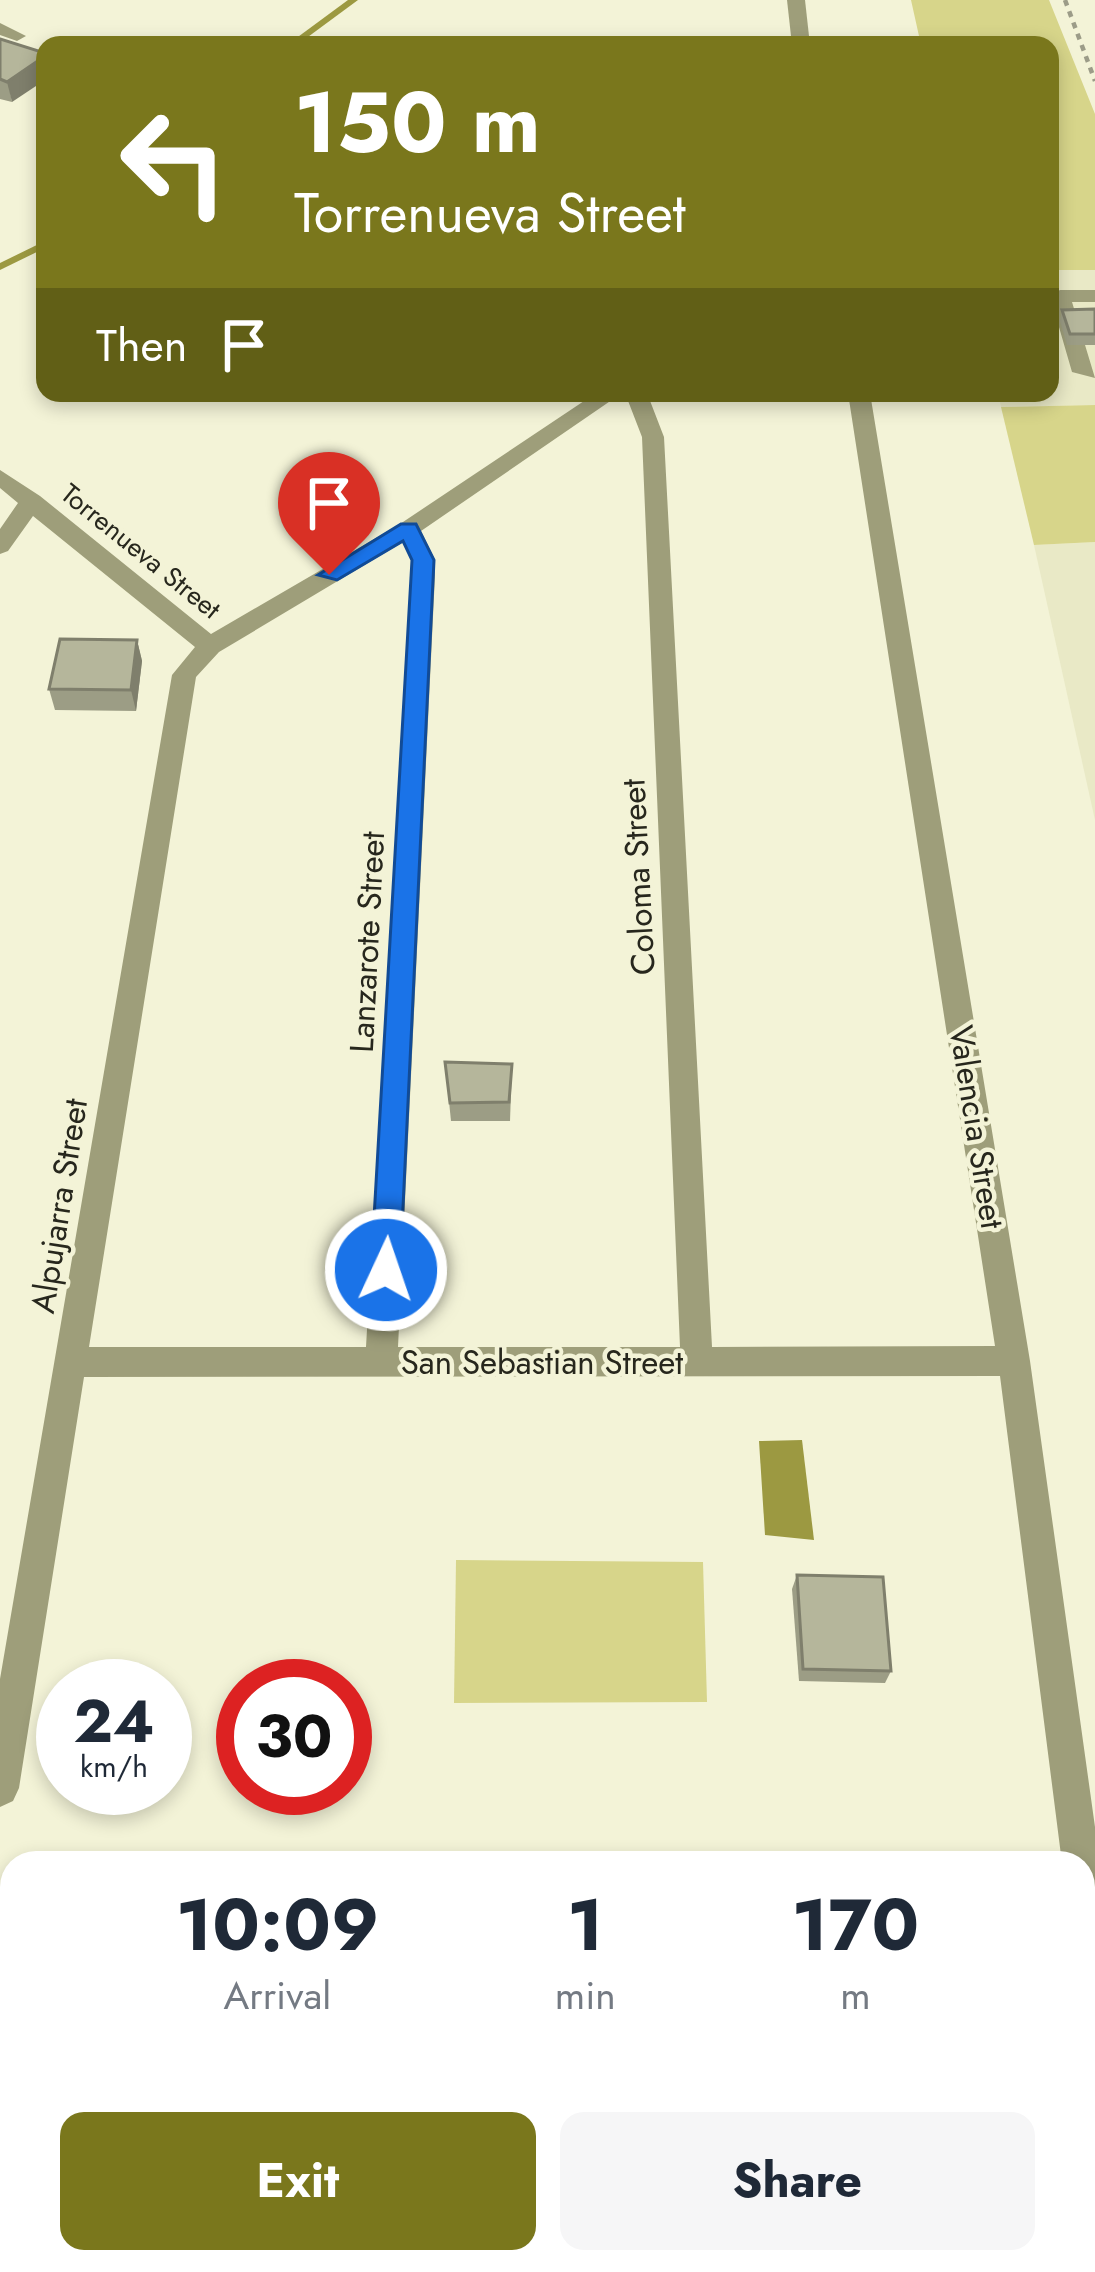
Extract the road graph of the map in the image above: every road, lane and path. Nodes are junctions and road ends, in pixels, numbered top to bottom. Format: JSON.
{"nodes":[{"id":1,"x":796,"y":0,"type":"edge"},
{"id":2,"x":1065,"y":0,"type":"edge"},
{"id":3,"x":800,"y":36,"type":"edge"},
{"id":4,"x":1095,"y":81,"type":"edge"},
{"id":5,"x":1093,"y":303,"type":"edge"},
{"id":6,"x":1095,"y":371,"type":"edge"},
{"id":7,"x":598,"y":402,"type":"edge"},
{"id":8,"x":639,"y":402,"type":"edge"},
{"id":9,"x":860,"y":402,"type":"edge"},
{"id":10,"x":0,"y":477,"type":"edge"},
{"id":11,"x":32,"y":501,"type":"junction"},
{"id":12,"x":408,"y":529,"type":"junction"},
{"id":13,"x":0,"y":546,"type":"edge"},
{"id":14,"x":210,"y":646,"type":"junction"},
{"id":15,"x":1014,"y":1361,"type":"junction"},
{"id":16,"x":70,"y":1362,"type":"junction"},
{"id":17,"x":381,"y":1362,"type":"junction"},
{"id":18,"x":697,"y":1362,"type":"junction"},
{"id":19,"x":0,"y":1788,"type":"edge"},
{"id":20,"x":1079,"y":1851,"type":"edge"}],
"edges":[{"from":1,"to":3,"type":"street"},
{"from":2,"to":4,"type":"path"},
{"from":5,"to":6,"type":"street"},
{"from":7,"to":12,"type":"street","name":"Torrenueva Street"},
{"from":8,"to":18,"type":"street","name":"Coloma Street"},
{"from":9,"to":15,"type":"street","name":"Valencia Street"},
{"from":10,"to":11,"type":"street","name":"Torrenueva Street"},
{"from":11,"to":13,"type":"street"},
{"from":11,"to":14,"type":"street","name":"Torrenueva Street"},
{"from":12,"to":14,"type":"street","name":"Torrenueva Street"},
{"from":12,"to":17,"type":"street","name":"Lanzarote Street"},
{"from":14,"to":16,"type":"street","name":"Alpujarra Street"},
{"from":15,"to":18,"type":"street","name":"San Sebastian Street"},
{"from":15,"to":20,"type":"street","name":"Valencia Street"},
{"from":16,"to":17,"type":"street","name":"San Sebastian Street"},
{"from":16,"to":19,"type":"street","name":"Alpujarra Street"},
{"from":17,"to":18,"type":"street","name":"San Sebastian Street"}]}
